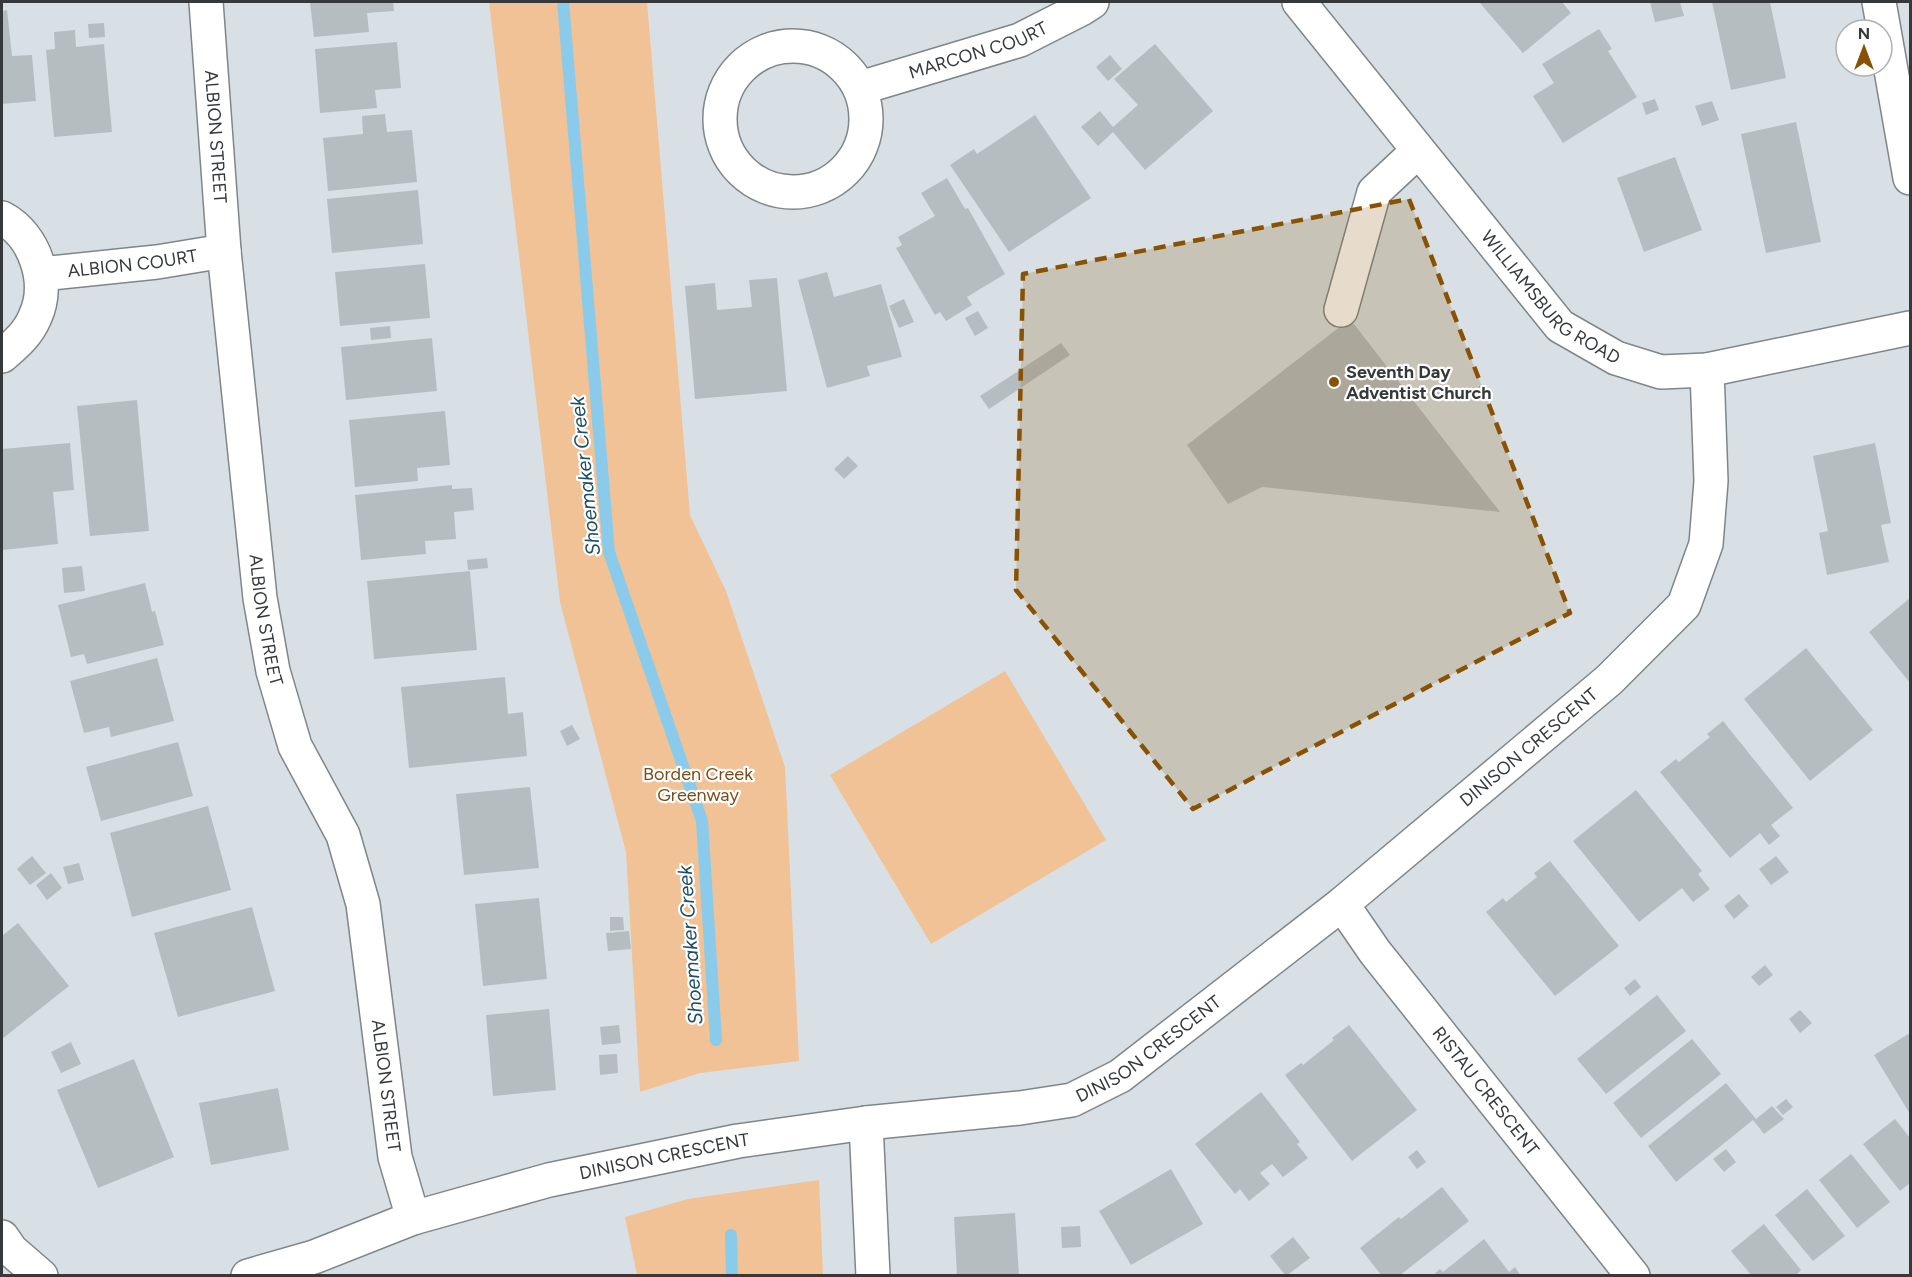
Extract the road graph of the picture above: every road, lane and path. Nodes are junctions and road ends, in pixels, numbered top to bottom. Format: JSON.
{"nodes":[{"id":1,"x":206,"y":2,"type":"edge"},
{"id":2,"x":1092,"y":2,"type":"edge"},
{"id":3,"x":1299,"y":2,"type":"edge"},
{"id":4,"x":1878,"y":2,"type":"edge"},
{"id":5,"x":860,"y":88,"type":"junction"},
{"id":6,"x":1419,"y":151,"type":"junction"},
{"id":7,"x":1911,"y":178,"type":"edge"},
{"id":8,"x":2,"y":218,"type":"edge"},
{"id":9,"x":224,"y":251,"type":"junction"},
{"id":10,"x":40,"y":274,"type":"junction"},
{"id":11,"x":1341,"y":310,"type":"dead end"},
{"id":12,"x":1911,"y":328,"type":"edge"},
{"id":13,"x":2,"y":356,"type":"edge"},
{"id":14,"x":1707,"y":370,"type":"junction"},
{"id":15,"x":1342,"y":904,"type":"junction"},
{"id":16,"x":866,"y":1123,"type":"junction"},
{"id":17,"x":413,"y":1218,"type":"junction"},
{"id":18,"x":2,"y":1238,"type":"edge"},
{"id":19,"x":317,"y":1266,"type":"edge"},
{"id":20,"x":41,"y":1275,"type":"edge"},
{"id":21,"x":248,"y":1275,"type":"edge"},
{"id":22,"x":873,"y":1275,"type":"edge"},
{"id":23,"x":1634,"y":1275,"type":"edge"}],
"edges":[{"from":1,"to":9,"type":"street","name":"ALBION STREET"},
{"from":2,"to":5,"type":"street","name":"MARCON COURT"},
{"from":3,"to":6,"type":"street","name":"WILLIAMSBURG ROAD"},
{"from":4,"to":7,"type":"street"},
{"from":5,"to":5,"type":"street"},
{"from":6,"to":11,"type":"street"},
{"from":6,"to":14,"type":"street","name":"WILLIAMSBURG ROAD"},
{"from":8,"to":10,"type":"street"},
{"from":9,"to":10,"type":"street","name":"ALBION COURT"},
{"from":9,"to":17,"type":"street","name":"ALBION STREET"},
{"from":10,"to":13,"type":"street"},
{"from":12,"to":14,"type":"street","name":"WILLIAMSBURG ROAD"},
{"from":14,"to":15,"type":"street","name":"DINISON CRESCENT"},
{"from":15,"to":16,"type":"street","name":"DINISON CRESCENT"},
{"from":15,"to":23,"type":"street","name":"RISTAU CRESCENT"},
{"from":16,"to":17,"type":"street","name":"DINISON CRESCENT"},
{"from":16,"to":22,"type":"street"},
{"from":17,"to":19,"type":"street","name":"DINISON CRESCENT"},
{"from":18,"to":20,"type":"street"},
{"from":19,"to":21,"type":"street","name":"DINISON CRESCENT"}]}
